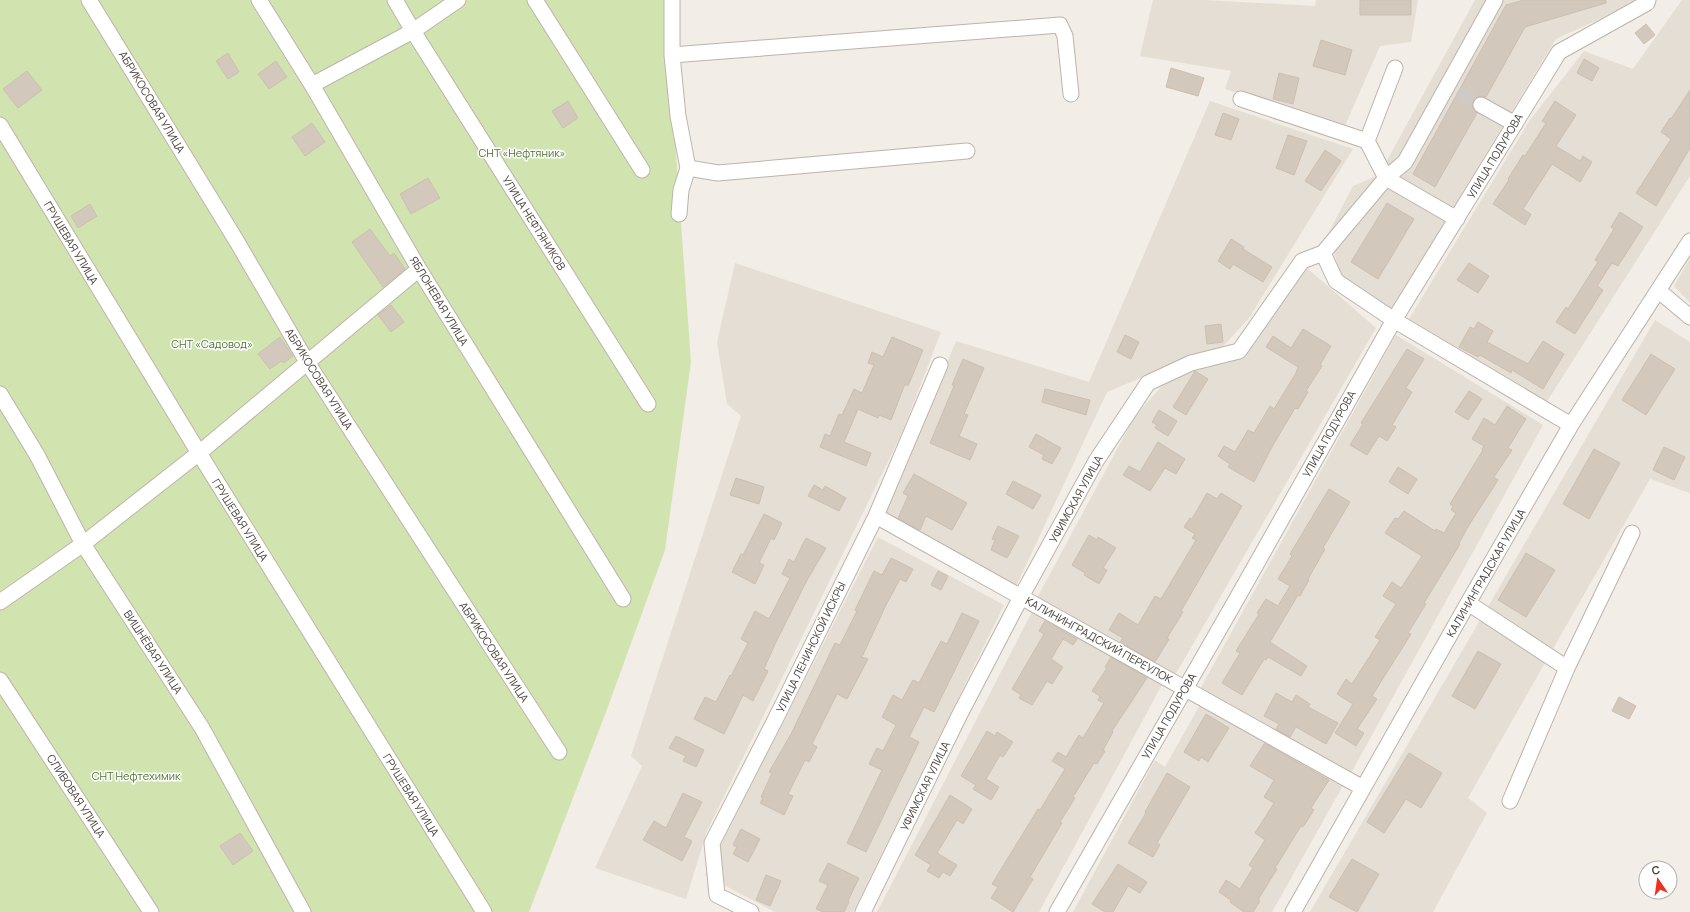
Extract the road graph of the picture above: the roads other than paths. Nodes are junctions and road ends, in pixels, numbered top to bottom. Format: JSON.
{"nodes":[{"id":1,"x":89,"y":0,"type":"edge"},
{"id":2,"x":259,"y":0,"type":"edge"},
{"id":3,"x":395,"y":0,"type":"edge"},
{"id":4,"x":458,"y":0,"type":"edge"},
{"id":5,"x":535,"y":0,"type":"edge"},
{"id":6,"x":672,"y":0,"type":"edge"},
{"id":7,"x":1495,"y":0,"type":"edge"},
{"id":8,"x":1648,"y":0,"type":"edge"},
{"id":9,"x":413,"y":31,"type":"junction"},
{"id":10,"x":672,"y":55,"type":"junction"},
{"id":11,"x":1395,"y":68,"type":"dead end"},
{"id":12,"x":312,"y":85,"type":"junction"},
{"id":13,"x":1070,"y":94,"type":"dead end"},
{"id":14,"x":1241,"y":99,"type":"dead end"},
{"id":15,"x":1481,"y":105,"type":"tunnel mouth"},
{"id":16,"x":1515,"y":124,"type":"junction"},
{"id":17,"x":0,"y":125,"type":"edge"},
{"id":18,"x":1367,"y":141,"type":"junction"},
{"id":19,"x":967,"y":151,"type":"dead end"},
{"id":20,"x":688,"y":168,"type":"junction"},
{"id":21,"x":642,"y":170,"type":"dead end"},
{"id":22,"x":1386,"y":178,"type":"junction"},
{"id":23,"x":679,"y":214,"type":"dead end"},
{"id":24,"x":1457,"y":219,"type":"junction"},
{"id":25,"x":1690,"y":241,"type":"edge"},
{"id":26,"x":1323,"y":253,"type":"junction"},
{"id":27,"x":418,"y":269,"type":"junction"},
{"id":28,"x":1659,"y":291,"type":"junction"},
{"id":29,"x":1690,"y":317,"type":"edge"},
{"id":30,"x":1394,"y":320,"type":"junction"},
{"id":31,"x":307,"y":362,"type":"junction"},
{"id":32,"x":940,"y":365,"type":"dead end"},
{"id":33,"x":0,"y":394,"type":"edge"},
{"id":34,"x":648,"y":404,"type":"dead end"},
{"id":35,"x":1571,"y":424,"type":"junction"},
{"id":36,"x":199,"y":453,"type":"junction"},
{"id":37,"x":876,"y":516,"type":"junction"},
{"id":38,"x":1632,"y":533,"type":"dead end"},
{"id":39,"x":83,"y":544,"type":"junction"},
{"id":40,"x":1021,"y":597,"type":"junction"},
{"id":41,"x":623,"y":599,"type":"dead end"},
{"id":42,"x":0,"y":602,"type":"edge"},
{"id":43,"x":1468,"y":603,"type":"junction"},
{"id":44,"x":1567,"y":668,"type":"junction"},
{"id":45,"x":0,"y":680,"type":"edge"},
{"id":46,"x":1185,"y":688,"type":"junction"},
{"id":47,"x":559,"y":752,"type":"dead end"},
{"id":48,"x":1363,"y":788,"type":"junction"},
{"id":49,"x":1510,"y":801,"type":"dead end"},
{"id":50,"x":151,"y":912,"type":"edge"},
{"id":51,"x":303,"y":912,"type":"edge"},
{"id":52,"x":484,"y":912,"type":"edge"},
{"id":53,"x":751,"y":912,"type":"edge"},
{"id":54,"x":863,"y":912,"type":"edge"},
{"id":55,"x":1056,"y":912,"type":"edge"},
{"id":56,"x":1293,"y":912,"type":"edge"}],
"edges":[{"from":1,"to":31,"type":"street","name":"АБРИКОСОВАЯ УЛИЦА"},
{"from":2,"to":12,"type":"street","name":"ЯБЛОНЕВАЯ УЛИЦА"},
{"from":3,"to":9,"type":"street","name":"УЛИЦА НЕФТЯНИКОВ"},
{"from":4,"to":9,"type":"street"},
{"from":5,"to":21,"type":"street"},
{"from":6,"to":10,"type":"street"},
{"from":7,"to":22,"type":"street","name":"УФИМСКАЯ УЛИЦА"},
{"from":8,"to":16,"type":"street","name":"УЛИЦА ПОДУРОВА"},
{"from":9,"to":12,"type":"street"},
{"from":9,"to":34,"type":"street","name":"УЛИЦА НЕФТЯНИКОВ"},
{"from":10,"to":13,"type":"street"},
{"from":10,"to":20,"type":"street"},
{"from":11,"to":18,"type":"street"},
{"from":12,"to":27,"type":"street","name":"ЯБЛОНЕВАЯ УЛИЦА"},
{"from":14,"to":18,"type":"street"},
{"from":15,"to":16,"type":"street"},
{"from":16,"to":24,"type":"street","name":"УЛИЦА ПОДУРОВА"},
{"from":17,"to":36,"type":"street","name":"ГРУШЕВАЯ УЛИЦА"},
{"from":18,"to":22,"type":"street"},
{"from":19,"to":20,"type":"street"},
{"from":20,"to":23,"type":"street"},
{"from":22,"to":24,"type":"street"},
{"from":22,"to":26,"type":"street","name":"УФИМСКАЯ УЛИЦА"},
{"from":24,"to":30,"type":"street","name":"УЛИЦА ПОДУРОВА"},
{"from":25,"to":28,"type":"street","name":"КАЛИНИНГРАДСКАЯ УЛИЦА"},
{"from":26,"to":30,"type":"street"},
{"from":26,"to":40,"type":"street","name":"УФИМСКАЯ УЛИЦА"},
{"from":27,"to":31,"type":"street"},
{"from":27,"to":41,"type":"street","name":"ЯБЛОНЕВАЯ УЛИЦА"},
{"from":28,"to":29,"type":"street"},
{"from":28,"to":35,"type":"street","name":"КАЛИНИНГРАДСКАЯ УЛИЦА"},
{"from":30,"to":35,"type":"street"},
{"from":30,"to":46,"type":"street","name":"УЛИЦА ПОДУРОВА"},
{"from":31,"to":36,"type":"street"},
{"from":31,"to":47,"type":"street","name":"АБРИКОСОВАЯ УЛИЦА"},
{"from":32,"to":37,"type":"street","name":"УЛИЦА ЛЕНИНСКОЙ ИСКРЫ"},
{"from":33,"to":39,"type":"street","name":"ВИШНЁВАЯ УЛИЦА"},
{"from":35,"to":43,"type":"street","name":"КАЛИНИНГРАДСКАЯ УЛИЦА"},
{"from":36,"to":39,"type":"street"},
{"from":36,"to":52,"type":"street","name":"ГРУШЕВАЯ УЛИЦА"},
{"from":37,"to":40,"type":"street","name":"КАЛИНИНГРАДСКИЙ ПЕРЕУЛОК"},
{"from":37,"to":53,"type":"street","name":"УЛИЦА ЛЕНИНСКОЙ ИСКРЫ"},
{"from":38,"to":44,"type":"street"},
{"from":39,"to":42,"type":"street"},
{"from":39,"to":51,"type":"street","name":"ВИШНЁВАЯ УЛИЦА"},
{"from":40,"to":46,"type":"street","name":"КАЛИНИНГРАДСКИЙ ПЕРЕУЛОК"},
{"from":40,"to":54,"type":"street","name":"УФИМСКАЯ УЛИЦА"},
{"from":43,"to":44,"type":"street"},
{"from":43,"to":48,"type":"street","name":"КАЛИНИНГРАДСКАЯ УЛИЦА"},
{"from":44,"to":49,"type":"street"},
{"from":45,"to":50,"type":"street","name":"СЛИВОВАЯ УЛИЦА"},
{"from":46,"to":48,"type":"street","name":"КАЛИНИНГРАДСКИЙ ПЕРЕУЛОК"},
{"from":46,"to":55,"type":"street","name":"УЛИЦА ПОДУРОВА"},
{"from":48,"to":56,"type":"street","name":"КАЛИНИНГРАДСКАЯ УЛИЦА"}]}
